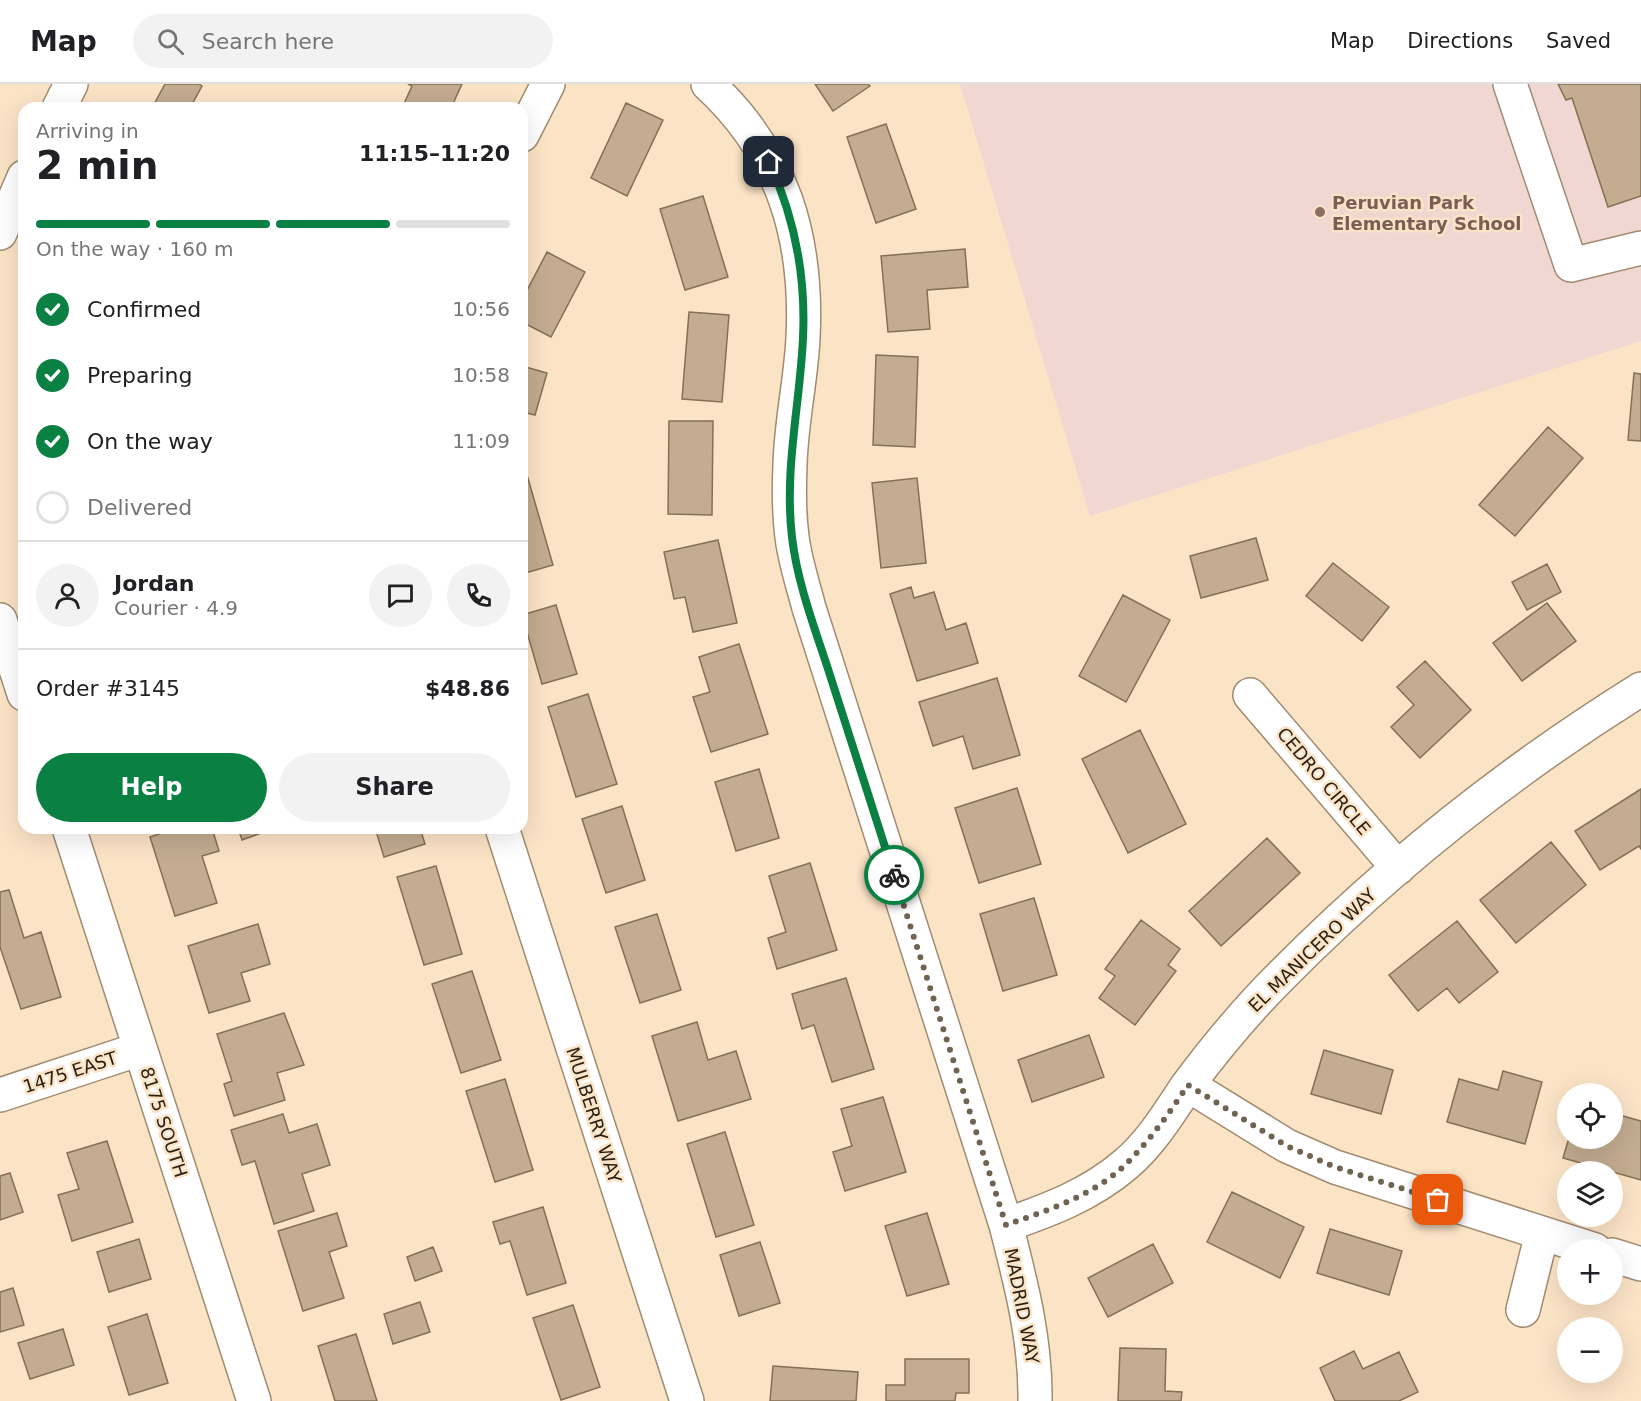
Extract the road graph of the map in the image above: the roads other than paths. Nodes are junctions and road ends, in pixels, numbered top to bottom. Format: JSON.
{"nodes":[{"id":1,"x":71,"y":84,"type":"edge"},
{"id":2,"x":548,"y":84,"type":"edge"},
{"id":3,"x":708,"y":84,"type":"edge"},
{"id":4,"x":1510,"y":84,"type":"edge"},
{"id":5,"x":62,"y":102,"type":"edge"},
{"id":6,"x":528,"y":123,"type":"edge"},
{"id":7,"x":18,"y":191,"type":"edge"},
{"id":8,"x":0,"y":233,"type":"edge"},
{"id":9,"x":1641,"y":248,"type":"edge"},
{"id":10,"x":0,"y":620,"type":"edge"},
{"id":11,"x":12,"y":654,"type":"edge"},
{"id":12,"x":18,"y":674,"type":"edge"},
{"id":13,"x":1641,"y":689,"type":"edge"},
{"id":14,"x":1250,"y":695,"type":"dead end"},
{"id":15,"x":504,"y":834,"type":"edge"},
{"id":16,"x":71,"y":836,"type":"edge"},
{"id":17,"x":1398,"y":868,"type":"junction"},
{"id":18,"x":140,"y":1049,"type":"junction"},
{"id":19,"x":1188,"y":1085,"type":"junction"},
{"id":20,"x":0,"y":1095,"type":"edge"},
{"id":21,"x":1006,"y":1225,"type":"junction"},
{"id":22,"x":1542,"y":1233,"type":"junction"},
{"id":23,"x":1561,"y":1239,"type":"edge"},
{"id":24,"x":1623,"y":1258,"type":"edge"},
{"id":25,"x":1641,"y":1264,"type":"edge"},
{"id":26,"x":1523,"y":1310,"type":"dead end"},
{"id":27,"x":254,"y":1401,"type":"edge"},
{"id":28,"x":687,"y":1401,"type":"edge"},
{"id":29,"x":1035,"y":1401,"type":"edge"}],
"edges":[{"from":1,"to":5,"type":"street"},
{"from":2,"to":6,"type":"street"},
{"from":3,"to":21,"type":"street","name":"MADRID WAY"},
{"from":4,"to":9,"type":"street"},
{"from":7,"to":8,"type":"street"},
{"from":10,"to":11,"type":"street"},
{"from":11,"to":12,"type":"street"},
{"from":13,"to":17,"type":"street","name":"EL MANICERO WAY"},
{"from":14,"to":17,"type":"street","name":"CEDRO CIRCLE"},
{"from":15,"to":28,"type":"street","name":"MULBERRY WAY"},
{"from":16,"to":18,"type":"street","name":"8175 SOUTH"},
{"from":17,"to":19,"type":"street","name":"EL MANICERO WAY"},
{"from":18,"to":20,"type":"street","name":"1475 EAST"},
{"from":18,"to":27,"type":"street","name":"8175 SOUTH"},
{"from":19,"to":21,"type":"street","name":"EL MANICERO WAY"},
{"from":19,"to":22,"type":"street"},
{"from":21,"to":29,"type":"street","name":"MADRID WAY"},
{"from":22,"to":23,"type":"street"},
{"from":22,"to":26,"type":"street"},
{"from":24,"to":25,"type":"street"}]}
